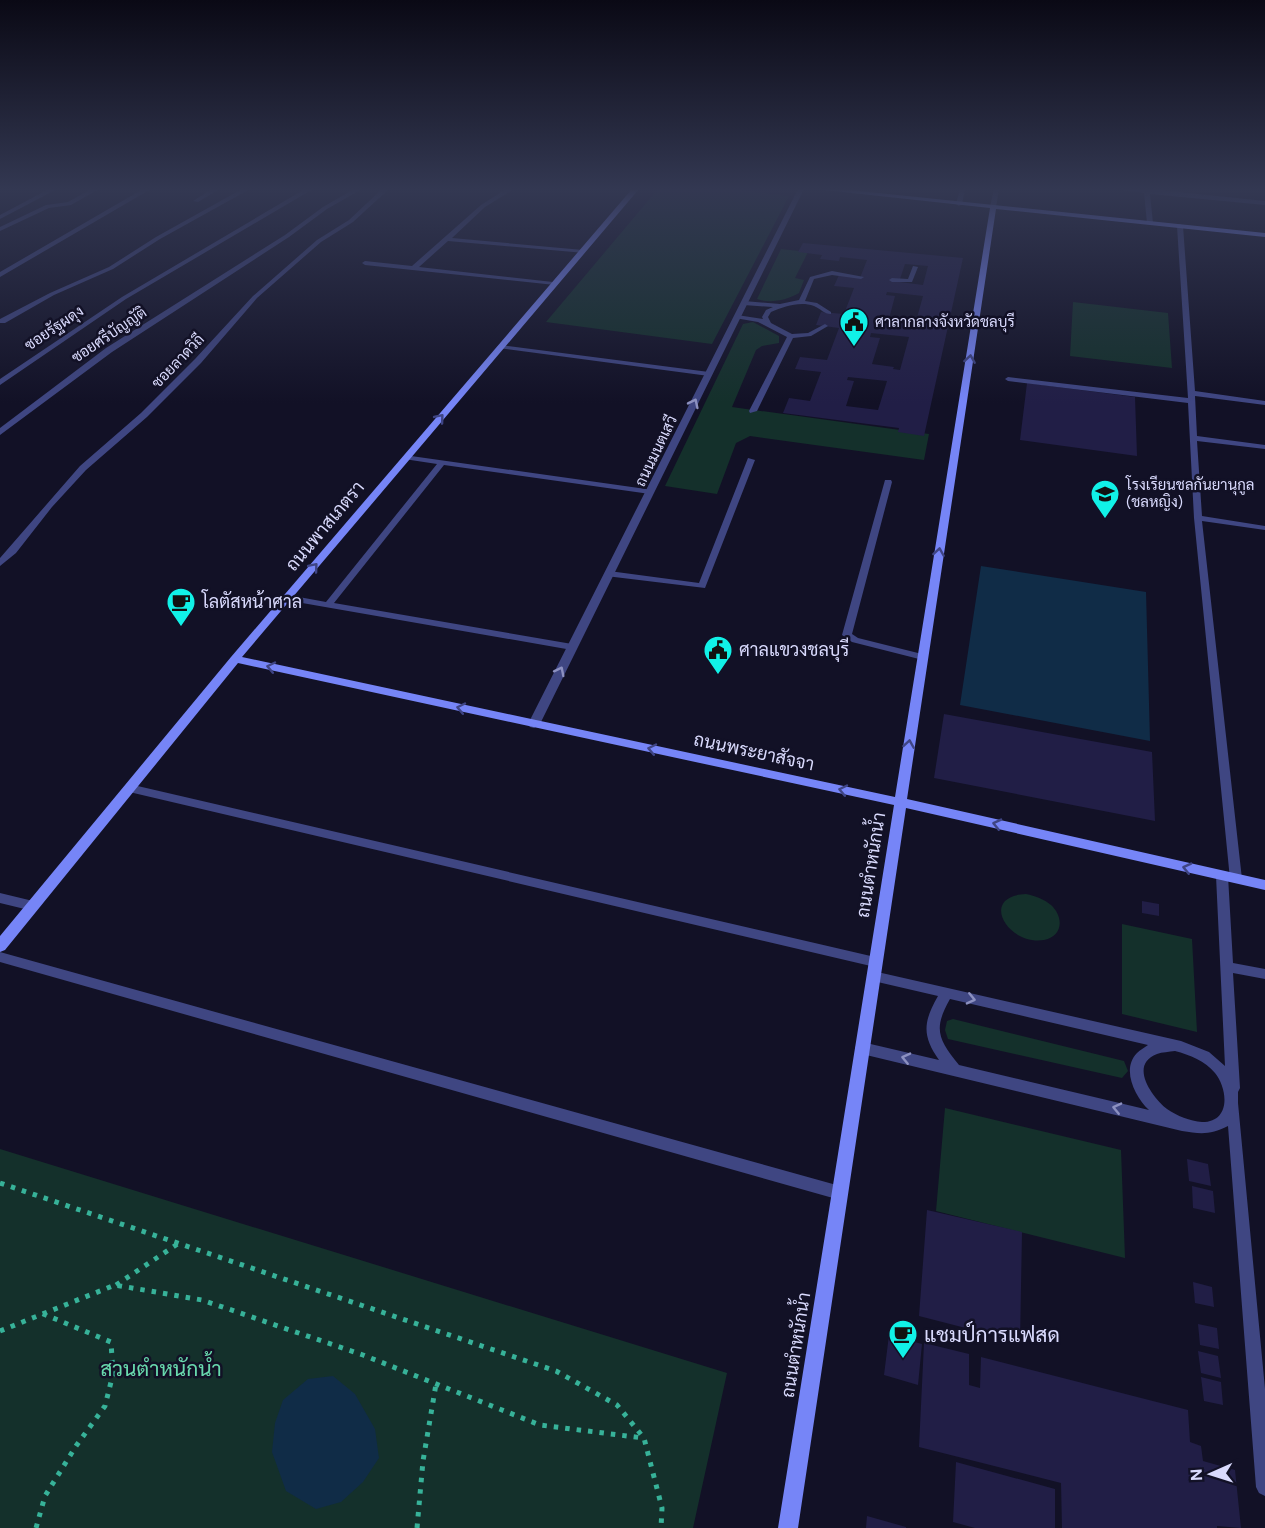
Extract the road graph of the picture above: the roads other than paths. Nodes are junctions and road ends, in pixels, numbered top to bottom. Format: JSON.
{"nodes":[{"id":1,"x":25,"y":260,"type":"edge"},
{"id":2,"x":123,"y":260,"type":"edge"},
{"id":3,"x":188,"y":260,"type":"edge"},
{"id":4,"x":249,"y":260,"type":"edge"},
{"id":5,"x":297,"y":260,"type":"edge"},
{"id":6,"x":423,"y":260,"type":"edge"},
{"id":7,"x":575,"y":260,"type":"edge"},
{"id":8,"x":765,"y":260,"type":"edge"},
{"id":9,"x":985,"y":260,"type":"edge"},
{"id":10,"x":1182,"y":260,"type":"edge"},
{"id":11,"x":365,"y":263,"type":"dead end"},
{"id":12,"x":915,"y":267,"type":"dead end"},
{"id":13,"x":414,"y":268,"type":"junction"},
{"id":14,"x":0,"y":275,"type":"edge"},
{"id":15,"x":861,"y":276,"type":"dead end"},
{"id":16,"x":892,"y":280,"type":"dead end"},
{"id":17,"x":553,"y":284,"type":"junction"},
{"id":18,"x":801,"y":302,"type":"junction"},
{"id":19,"x":744,"y":303,"type":"junction"},
{"id":20,"x":782,"y":305,"type":"junction"},
{"id":21,"x":829,"y":313,"type":"dead end"},
{"id":22,"x":737,"y":317,"type":"junction"},
{"id":23,"x":2,"y":321,"type":"dead end"},
{"id":24,"x":768,"y":322,"type":"junction"},
{"id":25,"x":825,"y":326,"type":"dead end"},
{"id":26,"x":791,"y":336,"type":"junction"},
{"id":27,"x":500,"y":347,"type":"junction"},
{"id":28,"x":709,"y":374,"type":"junction"},
{"id":29,"x":1008,"y":379,"type":"dead end"},
{"id":30,"x":0,"y":383,"type":"edge"},
{"id":31,"x":1191,"y":397,"type":"junction"},
{"id":32,"x":1265,"y":403,"type":"edge"},
{"id":33,"x":753,"y":411,"type":"dead end"},
{"id":34,"x":0,"y":432,"type":"edge"},
{"id":35,"x":1192,"y":438,"type":"junction"},
{"id":36,"x":1265,"y":447,"type":"edge"},
{"id":37,"x":407,"y":457,"type":"junction"},
{"id":38,"x":751,"y":460,"type":"dead end"},
{"id":39,"x":442,"y":462,"type":"junction"},
{"id":40,"x":888,"y":482,"type":"dead end"},
{"id":41,"x":650,"y":492,"type":"junction"},
{"id":42,"x":1198,"y":518,"type":"junction"},
{"id":43,"x":1265,"y":528,"type":"edge"},
{"id":44,"x":0,"y":563,"type":"edge"},
{"id":45,"x":609,"y":574,"type":"junction"},
{"id":46,"x":288,"y":598,"type":"junction"},
{"id":47,"x":328,"y":605,"type":"junction"},
{"id":48,"x":572,"y":647,"type":"junction"},
{"id":49,"x":923,"y":657,"type":"junction"},
{"id":50,"x":235,"y":659,"type":"junction"},
{"id":51,"x":534,"y":724,"type":"junction"},
{"id":52,"x":129,"y":788,"type":"junction"},
{"id":53,"x":900,"y":802,"type":"junction"},
{"id":54,"x":1222,"y":876,"type":"junction"},
{"id":55,"x":1236,"y":879,"type":"junction"},
{"id":56,"x":1265,"y":885,"type":"edge"},
{"id":57,"x":0,"y":898,"type":"edge"},
{"id":58,"x":33,"y":906,"type":"junction"},
{"id":59,"x":0,"y":946,"type":"edge"},
{"id":60,"x":0,"y":957,"type":"edge"},
{"id":61,"x":1227,"y":967,"type":"junction"},
{"id":62,"x":874,"y":969,"type":"junction"},
{"id":63,"x":1265,"y":975,"type":"edge"},
{"id":64,"x":947,"y":993,"type":"junction"},
{"id":65,"x":1175,"y":1045,"type":"junction"},
{"id":66,"x":862,"y":1048,"type":"junction"},
{"id":67,"x":954,"y":1069,"type":"junction"},
{"id":68,"x":1233,"y":1100,"type":"junction"},
{"id":69,"x":1174,"y":1122,"type":"junction"},
{"id":70,"x":840,"y":1193,"type":"junction"},
{"id":71,"x":1265,"y":1487,"type":"edge"},
{"id":72,"x":788,"y":1528,"type":"edge"}],
"edges":[{"from":1,"to":14,"type":"street"},
{"from":2,"to":23,"type":"street"},
{"from":3,"to":30,"type":"street","name":"ซอยรัฐผดุง"},
{"from":4,"to":34,"type":"street","name":"ซอยศรีบัญญัติ"},
{"from":5,"to":44,"type":"street","name":"ซอยลาดวิถี"},
{"from":6,"to":13,"type":"street"},
{"from":7,"to":17,"type":"street","name":"ถนนพาสเภตรา"},
{"from":8,"to":19,"type":"street","name":"ถนนมนตเสวี"},
{"from":49,"to":9,"type":"street","name":"ถนนตำหนักน้ำ","one_way":true},
{"from":10,"to":31,"type":"lane"},
{"from":11,"to":13,"type":"street"},
{"from":12,"to":16,"type":"lane"},
{"from":13,"to":17,"type":"street"},
{"from":15,"to":18,"type":"lane"},
{"from":17,"to":27,"type":"street","name":"ถนนพาสเภตรา"},
{"from":18,"to":20,"type":"lane"},
{"from":18,"to":21,"type":"lane"},
{"from":19,"to":20,"type":"lane"},
{"from":19,"to":22,"type":"street","name":"ถนนมนตเสวี"},
{"from":20,"to":24,"type":"lane"},
{"from":22,"to":24,"type":"lane"},
{"from":22,"to":28,"type":"street","name":"ถนนมนตเสวี"},
{"from":24,"to":26,"type":"lane"},
{"from":25,"to":26,"type":"lane"},
{"from":26,"to":33,"type":"lane"},
{"from":27,"to":28,"type":"lane"},
{"from":37,"to":27,"type":"street","name":"ถนนพาสเภตรา","one_way":true},
{"from":41,"to":28,"type":"street","name":"ถนนมนตเสวี","one_way":true},
{"from":29,"to":31,"type":"lane"},
{"from":31,"to":32,"type":"lane"},
{"from":31,"to":35,"type":"lane"},
{"from":35,"to":36,"type":"lane"},
{"from":35,"to":42,"type":"lane"},
{"from":37,"to":39,"type":"lane"},
{"from":46,"to":37,"type":"street","name":"ถนนพาสเภตรา","one_way":true},
{"from":38,"to":45,"type":"lane"},
{"from":39,"to":41,"type":"lane"},
{"from":39,"to":47,"type":"lane"},
{"from":40,"to":49,"type":"lane"},
{"from":41,"to":45,"type":"street","name":"ถนนมนตเสวี"},
{"from":42,"to":43,"type":"lane"},
{"from":42,"to":55,"type":"lane"},
{"from":45,"to":48,"type":"street","name":"ถนนมนตเสวี"},
{"from":46,"to":47,"type":"lane"},
{"from":46,"to":50,"type":"street","name":"ถนนพาสเภตรา"},
{"from":47,"to":48,"type":"lane"},
{"from":51,"to":48,"type":"street","name":"ถนนมนตเสวี","one_way":true},
{"from":53,"to":49,"type":"street","name":"ถนนตำหนักน้ำ","one_way":true},
{"from":51,"to":50,"type":"street","name":"ถนนพระยาสัจจา","one_way":true},
{"from":50,"to":52,"type":"street","name":"ถนนพาสเภตรา"},
{"from":53,"to":51,"type":"street","name":"ถนนพระยาสัจจา","one_way":true},
{"from":52,"to":58,"type":"street","name":"ถนนพาสเภตรา"},
{"from":52,"to":62,"type":"lane"},
{"from":54,"to":53,"type":"street","name":"ถนนพระยาสัจจา","one_way":true},
{"from":53,"to":62,"type":"street","name":"ถนนตำหนักน้ำ"},
{"from":54,"to":55,"type":"street","name":"ถนนพระยาสัจจา"},
{"from":54,"to":61,"type":"lane"},
{"from":55,"to":56,"type":"street","name":"ถนนพระยาสัจจา"},
{"from":57,"to":58,"type":"lane"},
{"from":58,"to":59,"type":"street","name":"ถนนพาสเภตรา"},
{"from":60,"to":70,"type":"lane"},
{"from":61,"to":63,"type":"lane"},
{"from":61,"to":68,"type":"lane"},
{"from":62,"to":64,"type":"lane"},
{"from":62,"to":66,"type":"street","name":"ถนนตำหนักน้ำ"},
{"from":64,"to":65,"type":"lane","one_way":true},
{"from":64,"to":67,"type":"lane"},
{"from":65,"to":68,"type":"lane"},
{"from":65,"to":69,"type":"lane"},
{"from":67,"to":66,"type":"lane","one_way":true},
{"from":66,"to":70,"type":"street","name":"ถนนตำหนักน้ำ"},
{"from":69,"to":67,"type":"lane","one_way":true},
{"from":68,"to":69,"type":"lane"},
{"from":68,"to":71,"type":"lane"},
{"from":70,"to":72,"type":"street","name":"ถนนตำหนักน้ำ"}]}
